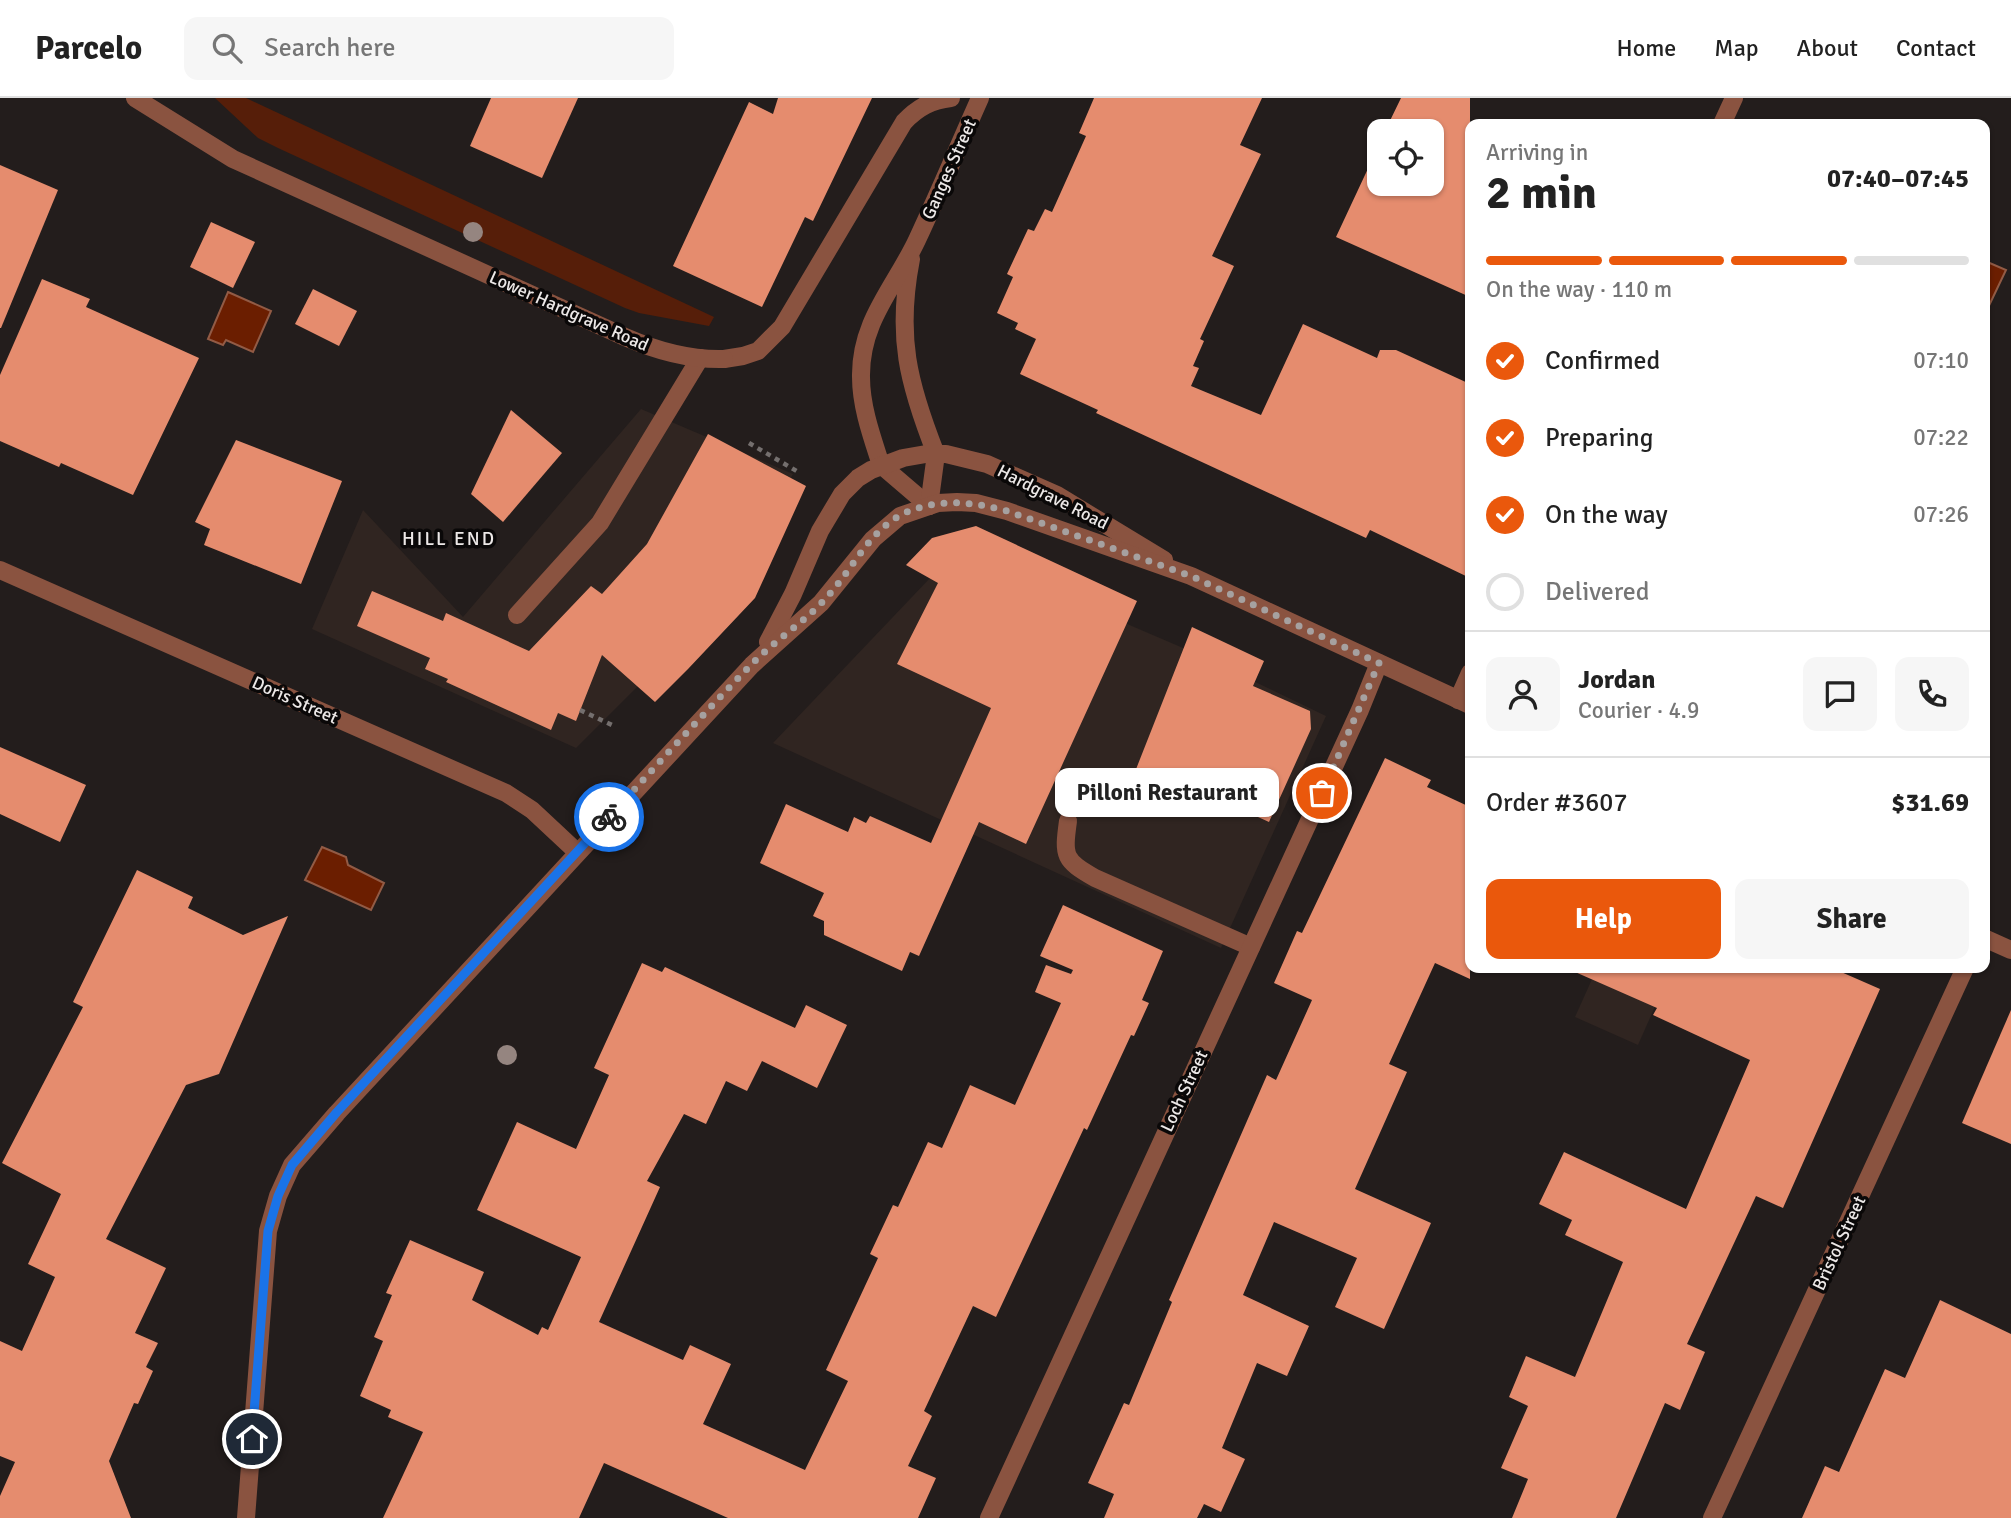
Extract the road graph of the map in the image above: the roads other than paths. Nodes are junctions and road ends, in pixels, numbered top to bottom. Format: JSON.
{"nodes":[{"id":1,"x":135,"y":98,"type":"edge"},
{"id":2,"x":951,"y":98,"type":"edge"},
{"id":3,"x":980,"y":98,"type":"edge"},
{"id":4,"x":1734,"y":98,"type":"edge"},
{"id":5,"x":1724,"y":119,"type":"edge"},
{"id":6,"x":917,"y":239,"type":"junction"},
{"id":7,"x":700,"y":358,"type":"junction"},
{"id":8,"x":936,"y":454,"type":"junction"},
{"id":9,"x":881,"y":466,"type":"junction"},
{"id":10,"x":929,"y":506,"type":"junction"},
{"id":11,"x":0,"y":570,"type":"edge"},
{"id":12,"x":1191,"y":576,"type":"junction"},
{"id":13,"x":517,"y":615,"type":"dead end"},
{"id":14,"x":1379,"y":663,"type":"junction"},
{"id":15,"x":752,"y":664,"type":"junction"},
{"id":16,"x":1464,"y":702,"type":"edge"},
{"id":17,"x":1068,"y":821,"type":"dead end"},
{"id":18,"x":578,"y":852,"type":"junction"},
{"id":19,"x":1990,"y":941,"type":"edge"},
{"id":20,"x":1251,"y":947,"type":"junction"},
{"id":21,"x":2011,"y":950,"type":"edge"},
{"id":22,"x":1963,"y":973,"type":"edge"},
{"id":23,"x":246,"y":1518,"type":"edge"},
{"id":24,"x":989,"y":1518,"type":"edge"},
{"id":25,"x":1712,"y":1518,"type":"edge"}],
"edges":[{"from":1,"to":7,"type":"street","name":"Lower Hardgrave Road"},
{"from":2,"to":7,"type":"street","name":"Lower Hardgrave Road"},
{"from":3,"to":6,"type":"street","name":"Ganges Street"},
{"from":4,"to":5,"type":"street"},
{"from":6,"to":8,"type":"street","name":"Ganges Street"},
{"from":6,"to":9,"type":"street","name":"Ganges Street"},
{"from":7,"to":13,"type":"street"},
{"from":8,"to":9,"type":"street","name":"Hardgrave Road"},
{"from":8,"to":10,"type":"street","name":"Ganges Street"},
{"from":8,"to":12,"type":"street","name":"Hardgrave Road"},
{"from":9,"to":10,"type":"street"},
{"from":9,"to":15,"type":"street","name":"Hardgrave Road"},
{"from":10,"to":12,"type":"street","name":"Hardgrave Road"},
{"from":10,"to":15,"type":"street","name":"Hardgrave Road"},
{"from":11,"to":18,"type":"street","name":"Doris Street"},
{"from":12,"to":14,"type":"street","name":"Hardgrave Road"},
{"from":14,"to":16,"type":"street","name":"Hardgrave Road"},
{"from":14,"to":20,"type":"street","name":"Loch Street"},
{"from":15,"to":18,"type":"street"},
{"from":17,"to":20,"type":"street"},
{"from":18,"to":23,"type":"street"},
{"from":19,"to":21,"type":"street"},
{"from":20,"to":24,"type":"street","name":"Loch Street"},
{"from":22,"to":25,"type":"street","name":"Bristol Street"}]}
